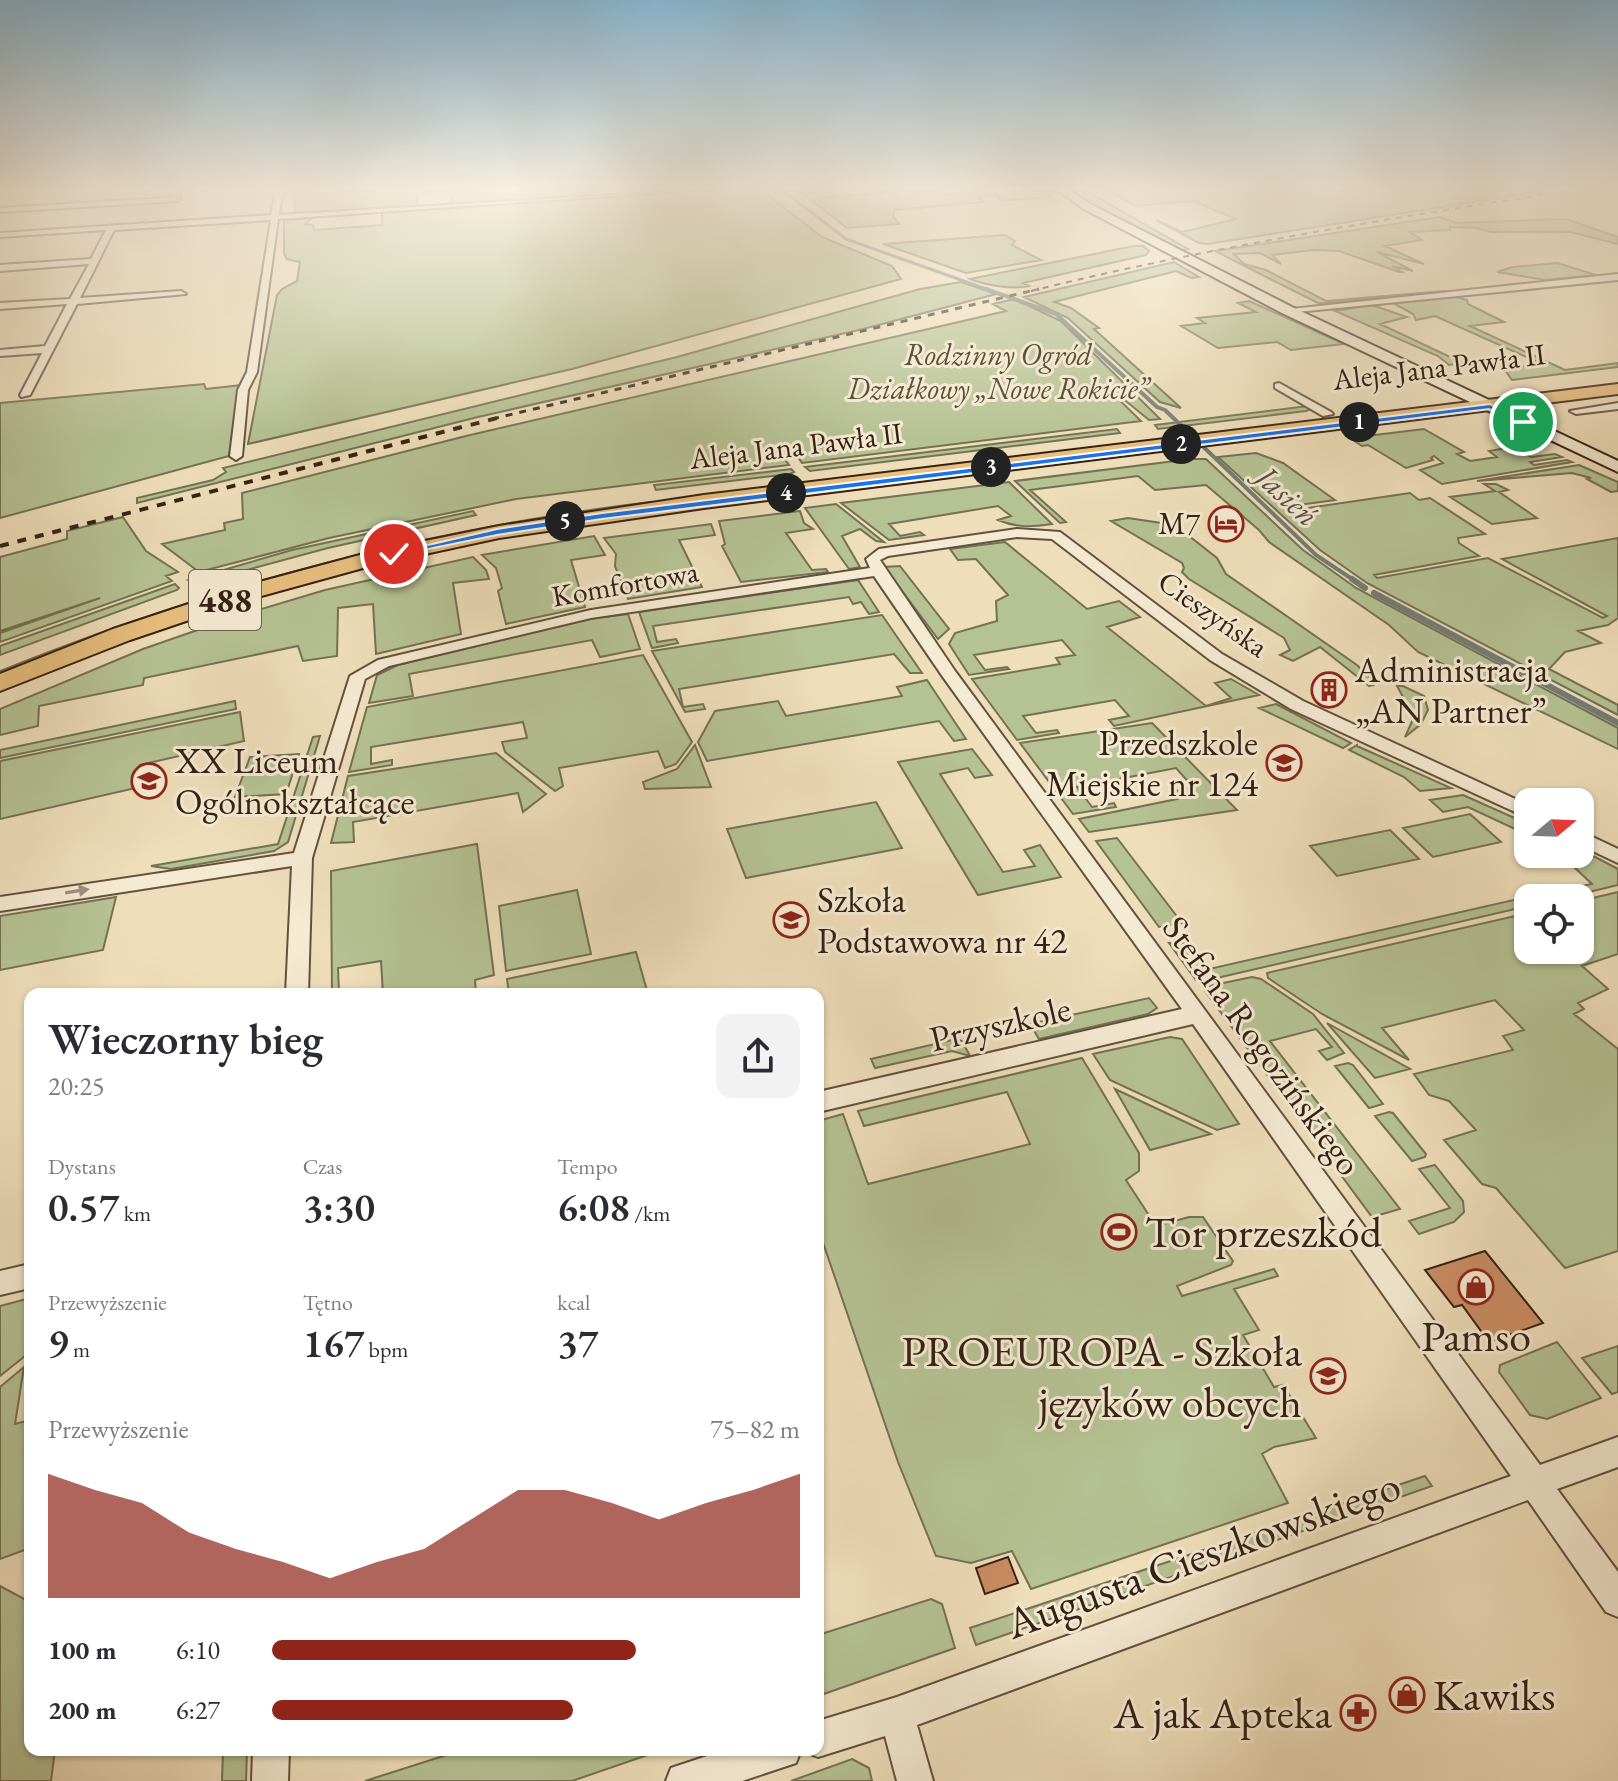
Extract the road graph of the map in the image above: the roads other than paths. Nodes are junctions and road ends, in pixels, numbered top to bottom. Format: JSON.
{"nodes":[{"id":1,"x":88,"y":272,"type":"edge"},
{"id":2,"x":268,"y":272,"type":"edge"},
{"id":3,"x":1214,"y":272,"type":"edge"},
{"id":4,"x":1233,"y":272,"type":"edge"},
{"id":5,"x":1618,"y":277,"type":"edge"},
{"id":6,"x":181,"y":294,"type":"dead end"},
{"id":7,"x":74,"y":301,"type":"junction"},
{"id":8,"x":0,"y":306,"type":"edge"},
{"id":9,"x":1305,"y":308,"type":"junction"},
{"id":10,"x":1287,"y":310,"type":"junction"},
{"id":11,"x":49,"y":349,"type":"junction"},
{"id":12,"x":0,"y":353,"type":"edge"},
{"id":13,"x":1618,"y":377,"type":"edge"},
{"id":14,"x":1279,"y":386,"type":"dead end"},
{"id":15,"x":1618,"y":389,"type":"edge"},
{"id":16,"x":25,"y":395,"type":"dead end"},
{"id":17,"x":1467,"y":396,"type":"junction"},
{"id":18,"x":1490,"y":399,"type":"junction"},
{"id":19,"x":1514,"y":403,"type":"junction"},
{"id":20,"x":1618,"y":406,"type":"edge"},
{"id":21,"x":1576,"y":411,"type":"dead end"},
{"id":22,"x":1327,"y":414,"type":"junction"},
{"id":23,"x":1193,"y":437,"type":"junction"},
{"id":24,"x":1085,"y":449,"type":"junction"},
{"id":25,"x":1618,"y":452,"type":"edge"},
{"id":26,"x":236,"y":456,"type":"dead end"},
{"id":27,"x":1618,"y":467,"type":"edge"},
{"id":28,"x":878,"y":571,"type":"junction"},
{"id":29,"x":0,"y":663,"type":"edge"},
{"id":30,"x":0,"y":683,"type":"edge"},
{"id":31,"x":1514,"y":806,"type":"edge"},
{"id":32,"x":1594,"y":844,"type":"edge"},
{"id":33,"x":1618,"y":857,"type":"edge"},
{"id":34,"x":302,"y":858,"type":"junction"},
{"id":35,"x":0,"y":904,"type":"edge"},
{"id":36,"x":297,"y":988,"type":"edge"},
{"id":37,"x":1198,"y":1014,"type":"junction"},
{"id":38,"x":824,"y":1101,"type":"edge"},
{"id":39,"x":24,"y":1277,"type":"edge"},
{"id":40,"x":0,"y":1283,"type":"edge"},
{"id":41,"x":1618,"y":1452,"type":"edge"},
{"id":42,"x":1531,"y":1482,"type":"junction"},
{"id":43,"x":1618,"y":1600,"type":"edge"},
{"id":44,"x":897,"y":1715,"type":"junction"},
{"id":45,"x":824,"y":1737,"type":"edge"},
{"id":46,"x":271,"y":1756,"type":"edge"},
{"id":47,"x":764,"y":1756,"type":"edge"},
{"id":48,"x":270,"y":1781,"type":"edge"},
{"id":49,"x":684,"y":1781,"type":"edge"},
{"id":50,"x":915,"y":1781,"type":"edge"}],
"edges":[{"from":1,"to":7,"type":"street"},
{"from":2,"to":26,"type":"street"},
{"from":3,"to":10,"type":"main road"},
{"from":4,"to":9,"type":"main road"},
{"from":5,"to":9,"type":"street"},
{"from":6,"to":7,"type":"street"},
{"from":7,"to":8,"type":"street"},
{"from":7,"to":11,"type":"street"},
{"from":9,"to":10,"type":"street"},
{"from":9,"to":18,"type":"main road"},
{"from":10,"to":17,"type":"main road"},
{"from":11,"to":12,"type":"street"},
{"from":11,"to":16,"type":"street"},
{"from":13,"to":18,"type":"main road","name":"Aleja Jana Pawła II","number":"488"},
{"from":14,"to":22,"type":"street"},
{"from":15,"to":19,"type":"main road","name":"Aleja Jana Pawła II","number":"488"},
{"from":17,"to":18,"type":"main road","name":"Aleja Jana Pawła II","number":"488"},
{"from":17,"to":22,"type":"main road","name":"Aleja Jana Pawła II","number":"488"},
{"from":18,"to":19,"type":"main road","name":"Aleja Jana Pawła II","number":"488"},
{"from":18,"to":23,"type":"main road","name":"Aleja Jana Pawła II","number":"488"},
{"from":18,"to":27,"type":"main road"},
{"from":19,"to":25,"type":"main road"},
{"from":20,"to":21,"type":"street"},
{"from":22,"to":23,"type":"main road","name":"Aleja Jana Pawła II","number":"488"},
{"from":23,"to":24,"type":"main road","name":"Aleja Jana Pawła II","number":"488"},
{"from":24,"to":29,"type":"main road","name":"Aleja Jana Pawła II","number":"488"},
{"from":24,"to":30,"type":"main road","name":"Aleja Jana Pawła II","number":"488"},
{"from":28,"to":31,"type":"street","name":"Cieszyńska"},
{"from":28,"to":34,"type":"street","name":"Komfortowa"},
{"from":28,"to":37,"type":"street","name":"Stefana Rogozińskiego"},
{"from":32,"to":33,"type":"street"},
{"from":35,"to":34,"type":"street","one_way":true},
{"from":34,"to":36,"type":"street"},
{"from":37,"to":38,"type":"street","name":"Przyszkole"},
{"from":37,"to":42,"type":"street","name":"Stefana Rogozińskiego"},
{"from":39,"to":40,"type":"street"},
{"from":41,"to":42,"type":"street","name":"Augusta Cieszkowskiego"},
{"from":42,"to":43,"type":"street","name":"Stefana Rogozińskiego"},
{"from":42,"to":44,"type":"street","name":"Augusta Cieszkowskiego"},
{"from":44,"to":45,"type":"street","name":"Augusta Cieszkowskiego"},
{"from":44,"to":50,"type":"street"},
{"from":46,"to":48,"type":"street"},
{"from":47,"to":49,"type":"street"}]}
